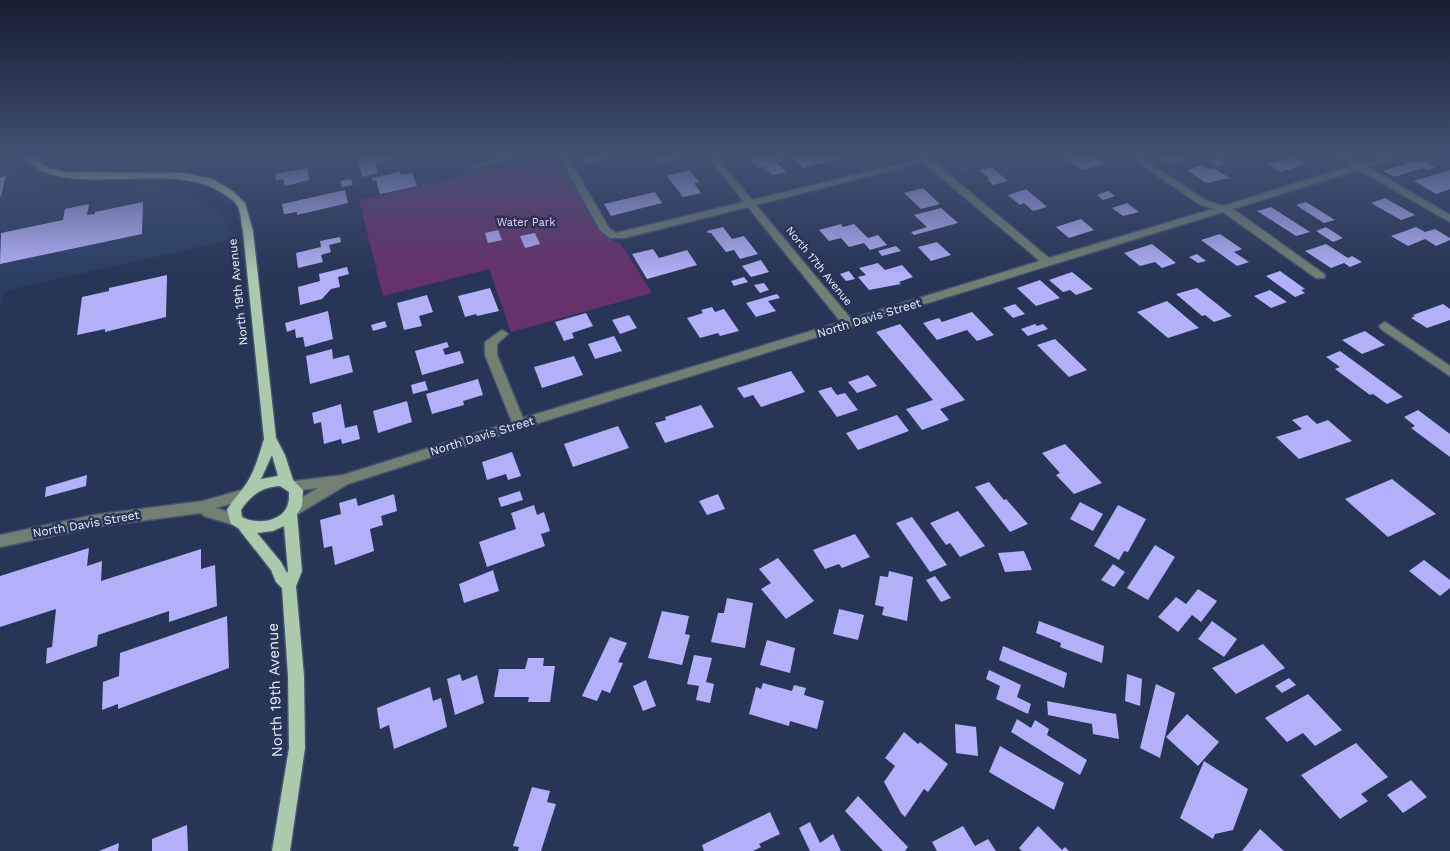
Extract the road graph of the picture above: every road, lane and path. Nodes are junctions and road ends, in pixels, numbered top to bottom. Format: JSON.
{"nodes":[{"id":1,"x":233,"y":196,"type":"edge"},
{"id":2,"x":586,"y":196,"type":"edge"},
{"id":3,"x":744,"y":196,"type":"edge"},
{"id":4,"x":778,"y":196,"type":"edge"},
{"id":5,"x":969,"y":196,"type":"edge"},
{"id":6,"x":1193,"y":196,"type":"edge"},
{"id":7,"x":1262,"y":196,"type":"edge"},
{"id":8,"x":1410,"y":196,"type":"edge"},
{"id":9,"x":750,"y":203,"type":"junction"},
{"id":10,"x":1222,"y":208,"type":"junction"},
{"id":11,"x":1450,"y":219,"type":"edge"},
{"id":12,"x":1048,"y":263,"type":"junction"},
{"id":13,"x":1320,"y":276,"type":"dead end"},
{"id":14,"x":849,"y":324,"type":"junction"},
{"id":15,"x":1385,"y":326,"type":"dead end"},
{"id":16,"x":502,"y":334,"type":"dead end"},
{"id":17,"x":1450,"y":372,"type":"edge"},
{"id":18,"x":519,"y":424,"type":"junction"},
{"id":19,"x":270,"y":439,"type":"junction"},
{"id":20,"x":343,"y":480,"type":"junction"},
{"id":21,"x":290,"y":484,"type":"junction"},
{"id":22,"x":247,"y":493,"type":"junction"},
{"id":23,"x":203,"y":507,"type":"junction"},
{"id":24,"x":291,"y":511,"type":"junction"},
{"id":25,"x":240,"y":523,"type":"junction"},
{"id":26,"x":0,"y":541,"type":"edge"},
{"id":27,"x":289,"y":586,"type":"junction"},
{"id":28,"x":281,"y":851,"type":"edge"}],
"edges":[{"from":1,"to":19,"type":"main road","name":"North 19th Avenue"},
{"from":2,"to":9,"type":"street"},
{"from":3,"to":9,"type":"street","name":"North 17th Avenue"},
{"from":4,"to":9,"type":"street"},
{"from":5,"to":12,"type":"street"},
{"from":6,"to":10,"type":"street"},
{"from":7,"to":10,"type":"street","name":"North Davis Street"},
{"from":8,"to":11,"type":"street"},
{"from":9,"to":14,"type":"street","name":"North 17th Avenue"},
{"from":10,"to":12,"type":"street","name":"North Davis Street"},
{"from":10,"to":13,"type":"street"},
{"from":12,"to":14,"type":"street","name":"North Davis Street"},
{"from":14,"to":18,"type":"street","name":"North Davis Street"},
{"from":15,"to":17,"type":"street"},
{"from":16,"to":18,"type":"street"},
{"from":18,"to":20,"type":"street","name":"North Davis Street"},
{"from":19,"to":21,"type":"main road","name":"North 19th Avenue"},
{"from":19,"to":22,"type":"main road","name":"North 19th Avenue"},
{"from":20,"to":21,"type":"street"},
{"from":20,"to":24,"type":"street"},
{"from":21,"to":22,"type":"main road"},
{"from":21,"to":24,"type":"main road","name":"North 19th Avenue"},
{"from":22,"to":23,"type":"street","name":"North Davis Street"},
{"from":22,"to":25,"type":"main road","name":"North 19th Avenue"},
{"from":23,"to":25,"type":"street"},
{"from":23,"to":26,"type":"street","name":"North Davis Street"},
{"from":24,"to":25,"type":"main road"},
{"from":24,"to":27,"type":"main road","name":"North 19th Avenue"},
{"from":25,"to":27,"type":"main road","name":"North 19th Avenue"},
{"from":27,"to":28,"type":"main road","name":"North 19th Avenue"}]}
